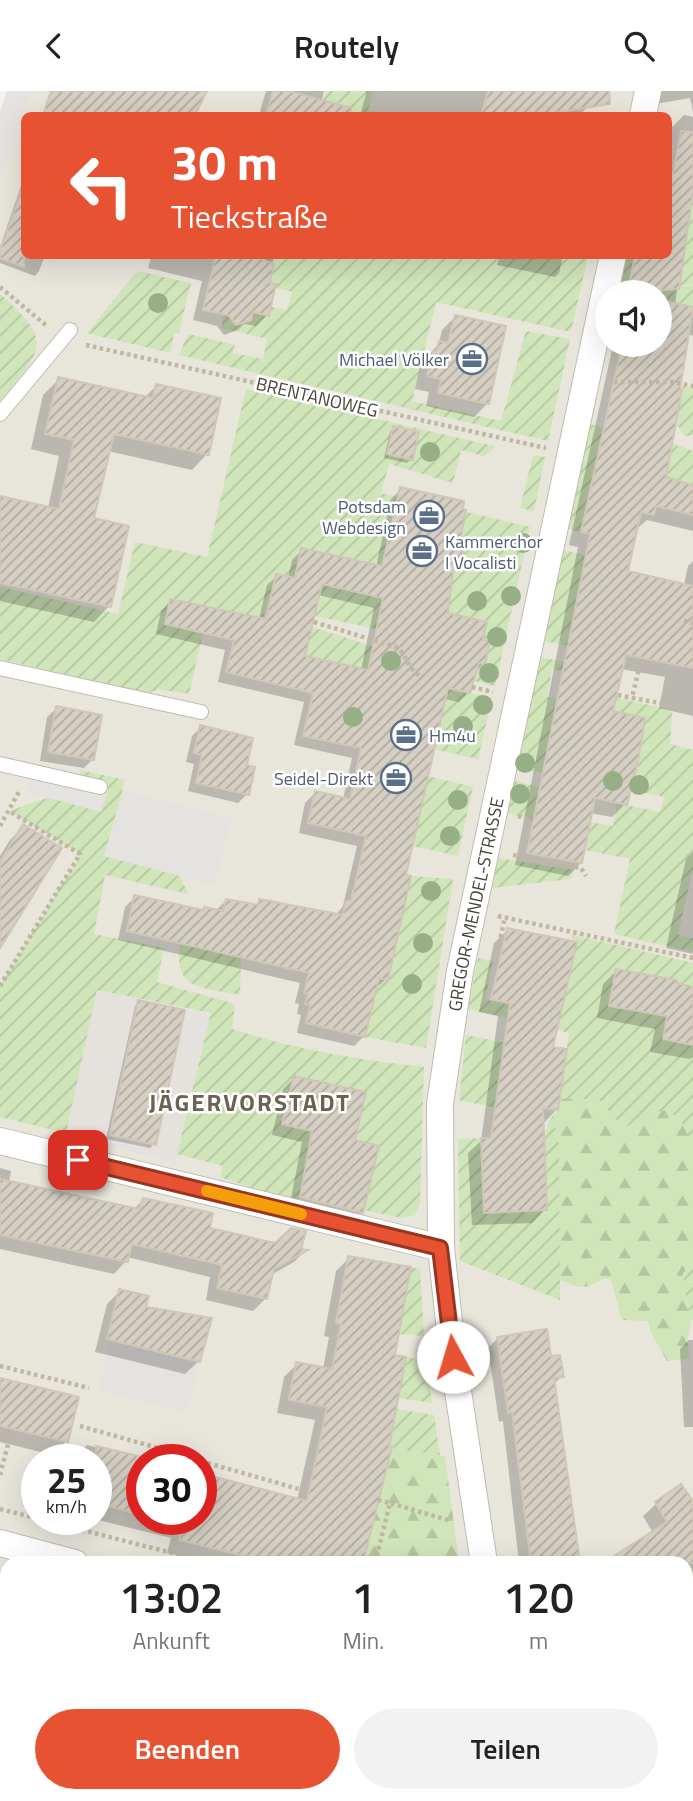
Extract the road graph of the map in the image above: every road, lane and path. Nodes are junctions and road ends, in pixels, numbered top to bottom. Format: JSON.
{"nodes":[{"id":1,"x":648,"y":91,"type":"edge"},
{"id":2,"x":644,"y":112,"type":"edge"},
{"id":3,"x":612,"y":259,"type":"edge"},
{"id":4,"x":0,"y":287,"type":"edge"},
{"id":5,"x":66,"y":335,"type":"junction"},
{"id":6,"x":614,"y":382,"type":"dead end"},
{"id":7,"x":693,"y":386,"type":"edge"},
{"id":8,"x":0,"y":414,"type":"edge"},
{"id":9,"x":570,"y":453,"type":"junction"},
{"id":10,"x":684,"y":621,"type":"dead end"},
{"id":11,"x":314,"y":622,"type":"dead end"},
{"id":12,"x":693,"y":623,"type":"edge"},
{"id":13,"x":640,"y":664,"type":"dead end"},
{"id":14,"x":0,"y":668,"type":"edge"},
{"id":15,"x":419,"y":675,"type":"dead end"},
{"id":16,"x":618,"y":695,"type":"dead end"},
{"id":17,"x":632,"y":698,"type":"junction"},
{"id":18,"x":678,"y":706,"type":"dead end"},
{"id":19,"x":201,"y":712,"type":"dead end"},
{"id":20,"x":0,"y":764,"type":"edge"},
{"id":21,"x":29,"y":771,"type":"junction"},
{"id":22,"x":100,"y":787,"type":"dead end"},
{"id":23,"x":9,"y":811,"type":"junction"},
{"id":24,"x":522,"y":817,"type":"dead end"},
{"id":25,"x":0,"y":826,"type":"edge"},
{"id":26,"x":519,"y":829,"type":"dead end"},
{"id":27,"x":514,"y":853,"type":"dead end"},
{"id":28,"x":586,"y":876,"type":"dead end"},
{"id":29,"x":473,"y":910,"type":"junction"},
{"id":30,"x":505,"y":917,"type":"junction"},
{"id":31,"x":496,"y":958,"type":"dead end"},
{"id":32,"x":693,"y":958,"type":"edge"},
{"id":33,"x":0,"y":986,"type":"edge"},
{"id":34,"x":0,"y":1141,"type":"edge"},
{"id":35,"x":440,"y":1248,"type":"junction"},
{"id":36,"x":0,"y":1366,"type":"edge"},
{"id":37,"x":89,"y":1388,"type":"dead end"},
{"id":38,"x":79,"y":1426,"type":"dead end"},
{"id":39,"x":12,"y":1429,"type":"dead end"},
{"id":40,"x":143,"y":1444,"type":"edge"},
{"id":41,"x":217,"y":1465,"type":"edge"},
{"id":42,"x":0,"y":1475,"type":"edge"},
{"id":43,"x":309,"y":1492,"type":"dead end"},
{"id":44,"x":379,"y":1500,"type":"dead end"},
{"id":45,"x":390,"y":1503,"type":"junction"},
{"id":46,"x":0,"y":1509,"type":"edge"},
{"id":47,"x":477,"y":1519,"type":"junction"},
{"id":48,"x":0,"y":1543,"type":"edge"},
{"id":49,"x":49,"y":1556,"type":"edge"},
{"id":50,"x":184,"y":1556,"type":"edge"},
{"id":51,"x":377,"y":1556,"type":"edge"},
{"id":52,"x":483,"y":1556,"type":"edge"}],
"edges":[{"from":1,"to":2,"type":"street"},
{"from":3,"to":9,"type":"street","name":"GREGOR-MENDEL-STRASSE"},
{"from":4,"to":5,"type":"path","name":"BRENTANOWEG"},
{"from":5,"to":8,"type":"lane"},
{"from":5,"to":9,"type":"path","name":"BRENTANOWEG"},
{"from":6,"to":7,"type":"path"},
{"from":9,"to":29,"type":"street","name":"GREGOR-MENDEL-STRASSE"},
{"from":10,"to":12,"type":"path"},
{"from":11,"to":15,"type":"path"},
{"from":13,"to":17,"type":"path"},
{"from":14,"to":19,"type":"lane"},
{"from":16,"to":17,"type":"path"},
{"from":17,"to":18,"type":"path"},
{"from":20,"to":21,"type":"lane"},
{"from":21,"to":22,"type":"lane"},
{"from":21,"to":23,"type":"path"},
{"from":23,"to":25,"type":"path"},
{"from":23,"to":33,"type":"path"},
{"from":24,"to":26,"type":"path"},
{"from":27,"to":28,"type":"path"},
{"from":29,"to":30,"type":"path"},
{"from":29,"to":35,"type":"street","name":"GREGOR-MENDEL-STRASSE"},
{"from":30,"to":31,"type":"path"},
{"from":30,"to":32,"type":"path"},
{"from":34,"to":35,"type":"street"},
{"from":35,"to":47,"type":"street","name":"GREGOR-MENDEL-STRASSE"},
{"from":36,"to":37,"type":"path"},
{"from":38,"to":40,"type":"path"},
{"from":39,"to":42,"type":"path"},
{"from":41,"to":43,"type":"path"},
{"from":44,"to":45,"type":"path"},
{"from":45,"to":47,"type":"path"},
{"from":45,"to":51,"type":"path"},
{"from":46,"to":50,"type":"path"},
{"from":47,"to":52,"type":"street","name":"GREGOR-MENDEL-STRASSE"},
{"from":48,"to":49,"type":"street"}]}
